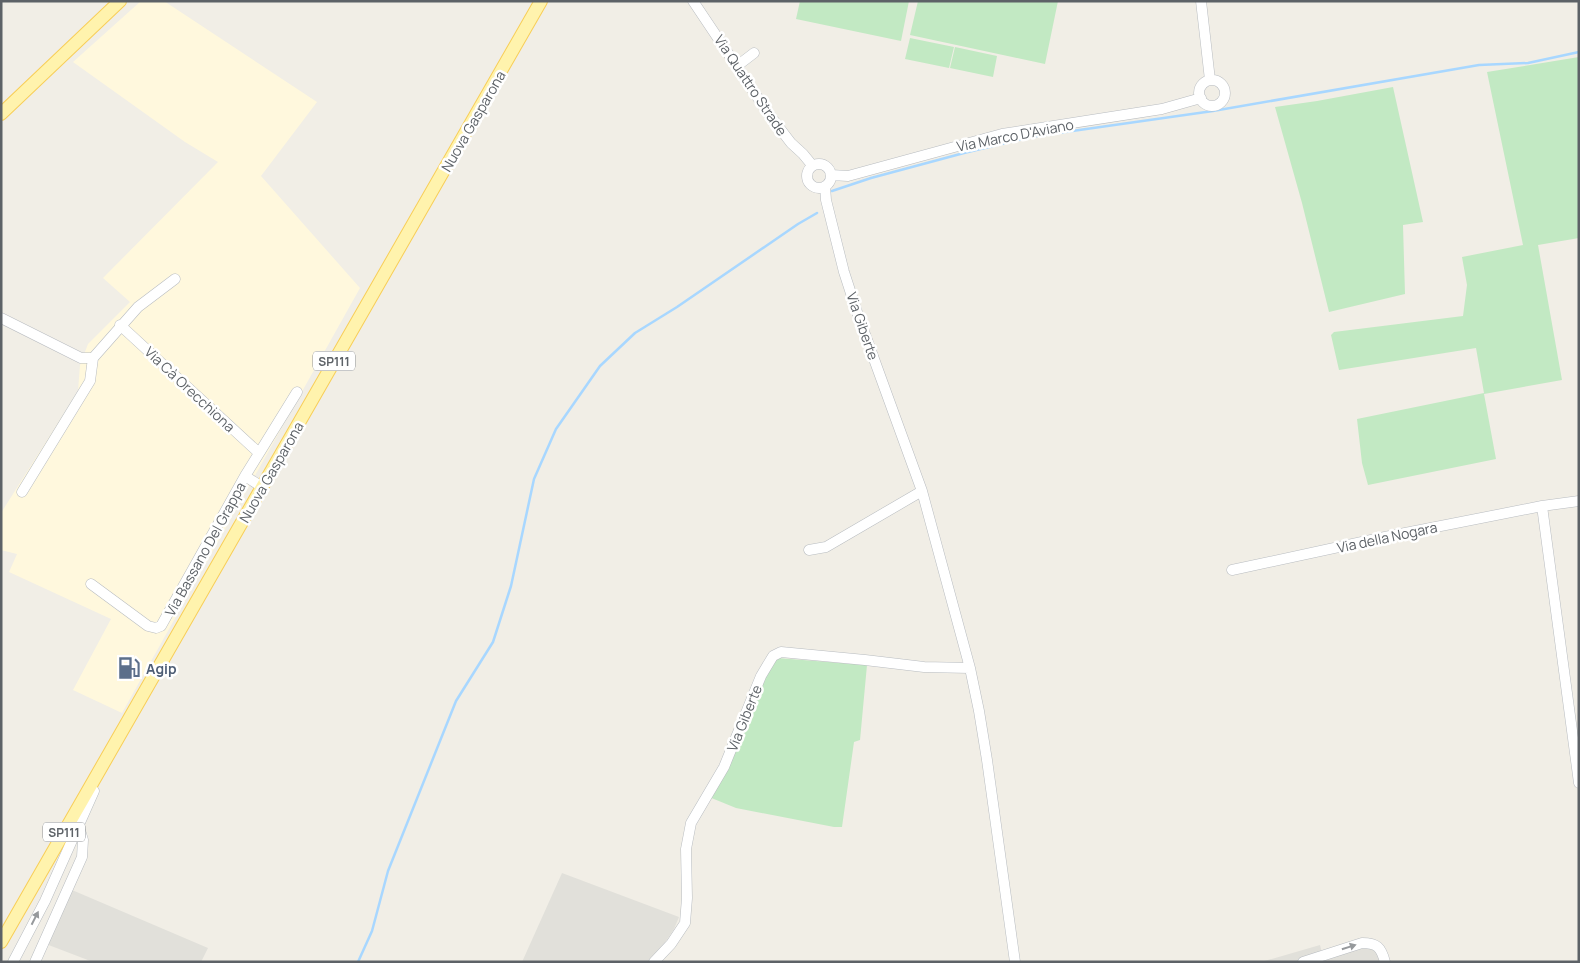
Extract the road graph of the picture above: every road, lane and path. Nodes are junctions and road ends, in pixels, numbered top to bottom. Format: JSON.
{"nodes":[{"id":1,"x":120,"y":1,"type":"edge"},
{"id":2,"x":541,"y":1,"type":"edge"},
{"id":3,"x":694,"y":1,"type":"edge"},
{"id":4,"x":1201,"y":1,"type":"edge"},
{"id":5,"x":754,"y":53,"type":"dead end"},
{"id":6,"x":737,"y":66,"type":"junction"},
{"id":7,"x":1210,"y":80,"type":"junction"},
{"id":8,"x":1201,"y":98,"type":"junction"},
{"id":9,"x":1,"y":114,"type":"edge"},
{"id":10,"x":812,"y":165,"type":"junction"},
{"id":11,"x":831,"y":175,"type":"junction"},
{"id":12,"x":825,"y":186,"type":"junction"},
{"id":13,"x":175,"y":279,"type":"dead end"},
{"id":14,"x":1,"y":318,"type":"edge"},
{"id":15,"x":120,"y":325,"type":"junction"},
{"id":16,"x":93,"y":358,"type":"junction"},
{"id":17,"x":297,"y":392,"type":"dead end"},
{"id":18,"x":259,"y":452,"type":"junction"},
{"id":19,"x":245,"y":476,"type":"junction"},
{"id":20,"x":262,"y":487,"type":"junction"},
{"id":21,"x":922,"y":491,"type":"junction"},
{"id":22,"x":22,"y":492,"type":"dead end"},
{"id":23,"x":1579,"y":501,"type":"edge"},
{"id":24,"x":1542,"y":506,"type":"junction"},
{"id":25,"x":809,"y":550,"type":"dead end"},
{"id":26,"x":1232,"y":570,"type":"dead end"},
{"id":27,"x":91,"y":584,"type":"dead end"},
{"id":28,"x":970,"y":668,"type":"junction"},
{"id":29,"x":127,"y":722,"type":"junction"},
{"id":30,"x":1579,"y":783,"type":"edge"},
{"id":31,"x":79,"y":827,"type":"junction"},
{"id":32,"x":1,"y":942,"type":"edge"},
{"id":33,"x":13,"y":962,"type":"edge"},
{"id":34,"x":35,"y":962,"type":"edge"},
{"id":35,"x":654,"y":962,"type":"edge"},
{"id":36,"x":1015,"y":962,"type":"edge"},
{"id":37,"x":1304,"y":962,"type":"edge"},
{"id":38,"x":1385,"y":962,"type":"edge"}],
"edges":[{"from":1,"to":9,"type":"main road"},
{"from":2,"to":20,"type":"main road","name":"Nuova Gasparona","number":"SP111"},
{"from":3,"to":6,"type":"street","name":"Via Quattro Strade"},
{"from":4,"to":7,"type":"street"},
{"from":5,"to":6,"type":"street"},
{"from":6,"to":10,"type":"street","name":"Via Quattro Strade"},
{"from":7,"to":8,"type":"street"},
{"from":7,"to":8,"type":"street"},
{"from":8,"to":11,"type":"street","name":"Via Marco D'Aviano"},
{"from":10,"to":11,"type":"street"},
{"from":10,"to":12,"type":"street"},
{"from":11,"to":12,"type":"street"},
{"from":12,"to":21,"type":"street","name":"Via Giberte"},
{"from":13,"to":15,"type":"street"},
{"from":14,"to":16,"type":"street"},
{"from":15,"to":16,"type":"street"},
{"from":15,"to":18,"type":"street","name":"Via Cà Orecchiona"},
{"from":16,"to":22,"type":"street"},
{"from":17,"to":18,"type":"street","name":"Via Bassano Del Grappa"},
{"from":18,"to":19,"type":"street","name":"Via Bassano Del Grappa"},
{"from":19,"to":20,"type":"street","name":"Via Bassano Del Grappa"},
{"from":19,"to":27,"type":"street","name":"Via Bassano Del Grappa"},
{"from":20,"to":29,"type":"main road","name":"Nuova Gasparona","number":"SP111"},
{"from":21,"to":25,"type":"street"},
{"from":21,"to":28,"type":"street","name":"Via Giberte"},
{"from":23,"to":24,"type":"street","name":"Via della Nogara"},
{"from":24,"to":26,"type":"street","name":"Via della Nogara"},
{"from":24,"to":30,"type":"street"},
{"from":28,"to":35,"type":"street","name":"Via Giberte"},
{"from":28,"to":36,"type":"street","name":"Via Giberte"},
{"from":29,"to":31,"type":"street"},
{"from":29,"to":32,"type":"main road","name":"Nuova Gasparona","number":"SP111"},
{"from":33,"to":31,"type":"street","one_way":true},
{"from":31,"to":34,"type":"street"},
{"from":37,"to":38,"type":"street","one_way":true}]}
